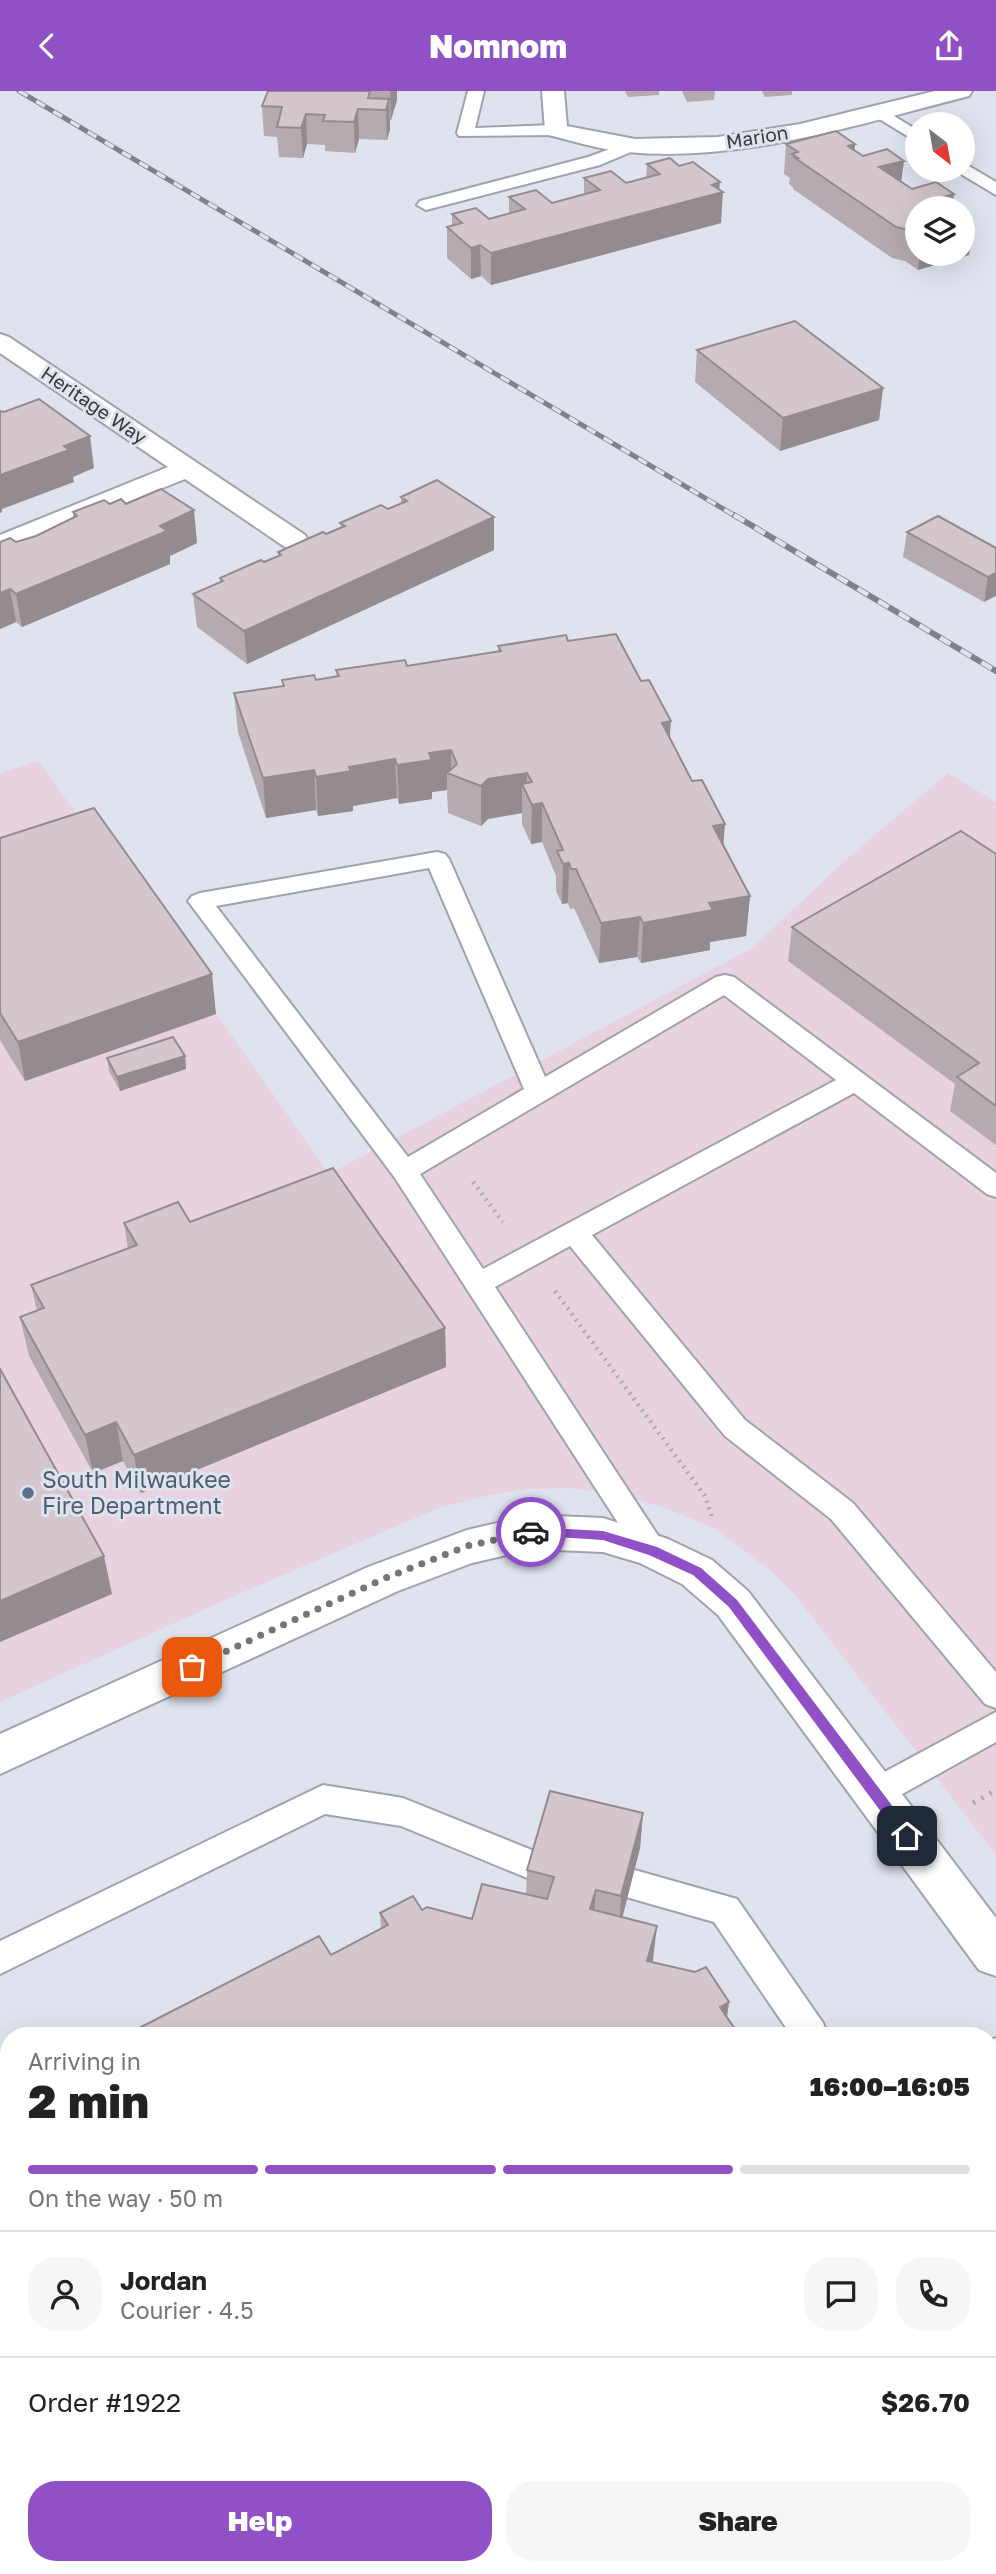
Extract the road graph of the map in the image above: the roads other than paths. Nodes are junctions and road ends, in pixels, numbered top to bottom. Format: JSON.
{"nodes":[{"id":1,"x":476,"y":91,"type":"edge"},
{"id":2,"x":553,"y":91,"type":"edge"},
{"id":3,"x":961,"y":91,"type":"edge"},
{"id":4,"x":879,"y":112,"type":"junction"},
{"id":5,"x":905,"y":129,"type":"edge"},
{"id":6,"x":556,"y":130,"type":"junction"},
{"id":7,"x":632,"y":146,"type":"junction"},
{"id":8,"x":975,"y":176,"type":"edge"},
{"id":9,"x":996,"y":190,"type":"edge"},
{"id":10,"x":426,"y":205,"type":"dead end"},
{"id":11,"x":0,"y":342,"type":"edge"},
{"id":12,"x":189,"y":468,"type":"junction"},
{"id":13,"x":295,"y":541,"type":"edge"},
{"id":14,"x":0,"y":545,"type":"edge"},
{"id":15,"x":855,"y":1081,"type":"junction"},
{"id":16,"x":539,"y":1093,"type":"junction"},
{"id":17,"x":404,"y":1171,"type":"junction"},
{"id":18,"x":996,"y":1187,"type":"edge"},
{"id":19,"x":574,"y":1232,"type":"junction"},
{"id":20,"x":478,"y":1285,"type":"junction"},
{"id":21,"x":653,"y":1551,"type":"junction"},
{"id":22,"x":996,"y":1695,"type":"edge"},
{"id":23,"x":996,"y":1726,"type":"edge"},
{"id":24,"x":0,"y":1755,"type":"edge"},
{"id":25,"x":875,"y":1793,"type":"junction"},
{"id":26,"x":537,"y":1867,"type":"edge"},
{"id":27,"x":631,"y":1884,"type":"edge"},
{"id":28,"x":996,"y":1955,"type":"edge"},
{"id":29,"x":0,"y":1958,"type":"edge"},
{"id":30,"x":805,"y":2027,"type":"edge"}],
"edges":[{"from":1,"to":6,"type":"lane"},
{"from":2,"to":6,"type":"street"},
{"from":3,"to":4,"type":"street","name":"Marion"},
{"from":4,"to":5,"type":"lane"},
{"from":4,"to":7,"type":"street","name":"Marion"},
{"from":6,"to":7,"type":"street","name":"Marion"},
{"from":7,"to":10,"type":"lane"},
{"from":8,"to":9,"type":"lane"},
{"from":11,"to":12,"type":"street","name":"Heritage Way"},
{"from":12,"to":13,"type":"street","name":"Heritage Way"},
{"from":12,"to":14,"type":"street"},
{"from":15,"to":16,"type":"lane"},
{"from":15,"to":18,"type":"lane"},
{"from":15,"to":19,"type":"lane"},
{"from":16,"to":17,"type":"lane"},
{"from":16,"to":17,"type":"lane"},
{"from":17,"to":20,"type":"lane"},
{"from":19,"to":20,"type":"lane"},
{"from":19,"to":22,"type":"lane"},
{"from":20,"to":21,"type":"lane"},
{"from":21,"to":24,"type":"street"},
{"from":21,"to":25,"type":"street"},
{"from":23,"to":25,"type":"lane"},
{"from":25,"to":28,"type":"street"},
{"from":26,"to":29,"type":"lane"},
{"from":27,"to":30,"type":"lane"}]}
